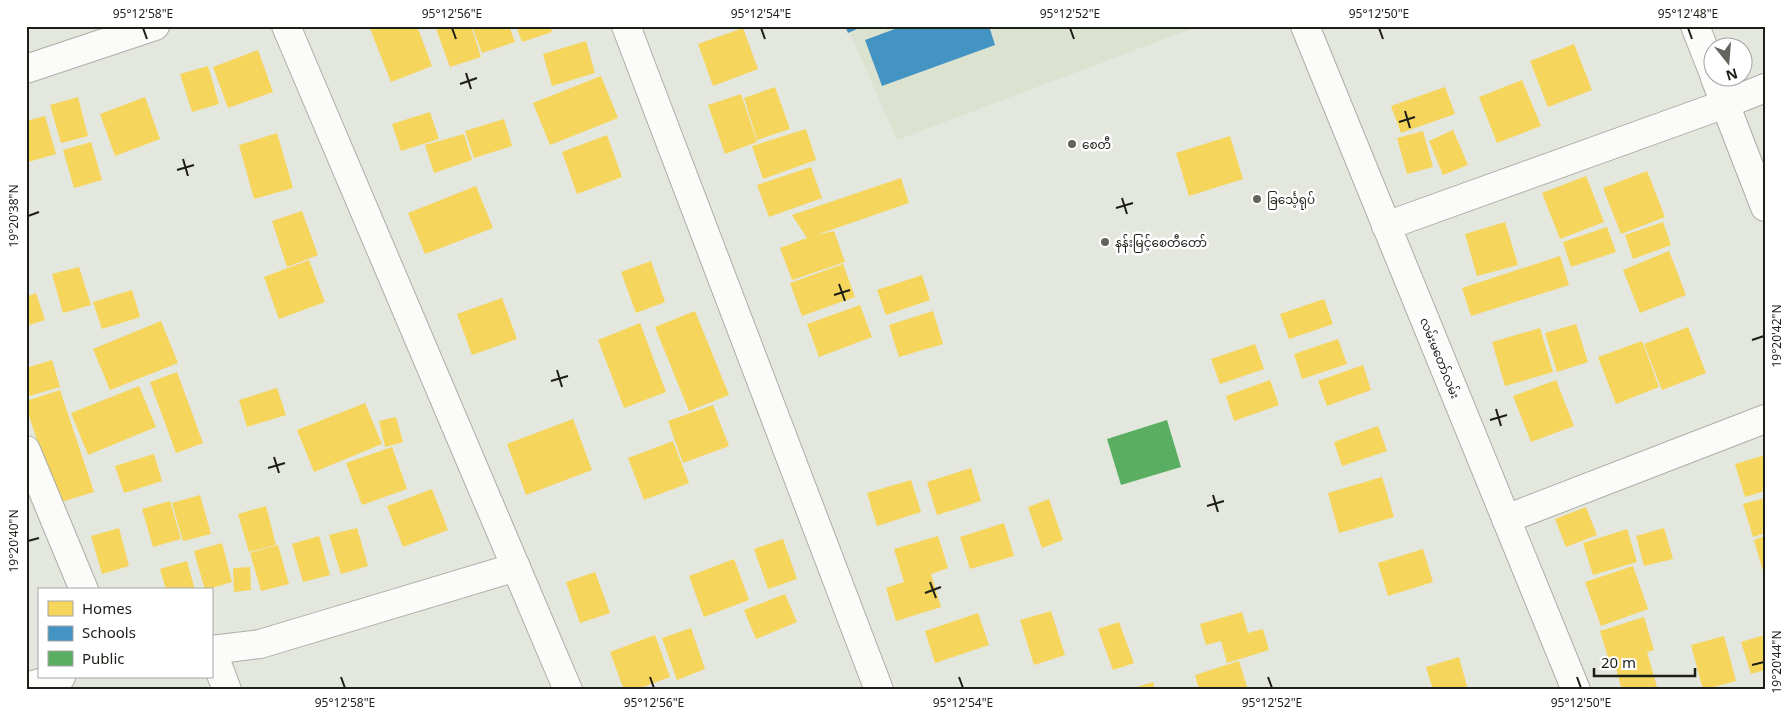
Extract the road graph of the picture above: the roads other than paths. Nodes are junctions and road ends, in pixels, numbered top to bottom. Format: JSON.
{"nodes":[{"id":1,"x":155,"y":26,"type":"edge"},
{"id":2,"x":286,"y":26,"type":"edge"},
{"id":3,"x":626,"y":26,"type":"edge"},
{"id":4,"x":1305,"y":26,"type":"edge"},
{"id":5,"x":1695,"y":26,"type":"edge"},
{"id":6,"x":1704,"y":50,"type":"edge"},
{"id":7,"x":26,"y":69,"type":"edge"},
{"id":8,"x":1719,"y":88,"type":"edge"},
{"id":9,"x":1765,"y":88,"type":"edge"},
{"id":10,"x":1725,"y":104,"type":"junction"},
{"id":11,"x":1765,"y":207,"type":"edge"},
{"id":12,"x":1386,"y":226,"type":"junction"},
{"id":13,"x":1765,"y":419,"type":"edge"},
{"id":14,"x":26,"y":450,"type":"edge"},
{"id":15,"x":1506,"y":519,"type":"junction"},
{"id":16,"x":516,"y":568,"type":"junction"},
{"id":17,"x":83,"y":588,"type":"edge"},
{"id":18,"x":212,"y":650,"type":"edge"},
{"id":19,"x":212,"y":652,"type":"edge"},
{"id":20,"x":58,"y":678,"type":"edge"},
{"id":21,"x":26,"y":687,"type":"edge"},
{"id":22,"x":227,"y":690,"type":"edge"},
{"id":23,"x":568,"y":690,"type":"edge"},
{"id":24,"x":879,"y":690,"type":"edge"},
{"id":25,"x":1576,"y":690,"type":"edge"}],
"edges":[{"from":1,"to":7,"type":"street"},
{"from":2,"to":16,"type":"street"},
{"from":3,"to":24,"type":"street"},
{"from":4,"to":12,"type":"street","name":"လမ်းမတော်လမ်း"},
{"from":5,"to":6,"type":"street"},
{"from":8,"to":10,"type":"street"},
{"from":9,"to":10,"type":"street"},
{"from":10,"to":11,"type":"street"},
{"from":10,"to":12,"type":"street"},
{"from":12,"to":15,"type":"street","name":"လမ်းမတော်လမ်း"},
{"from":13,"to":15,"type":"street"},
{"from":14,"to":17,"type":"street"},
{"from":15,"to":25,"type":"street","name":"လမ်းမတော်လမ်း"},
{"from":16,"to":18,"type":"street"},
{"from":16,"to":23,"type":"street"},
{"from":19,"to":22,"type":"street"},
{"from":20,"to":21,"type":"street"}]}
